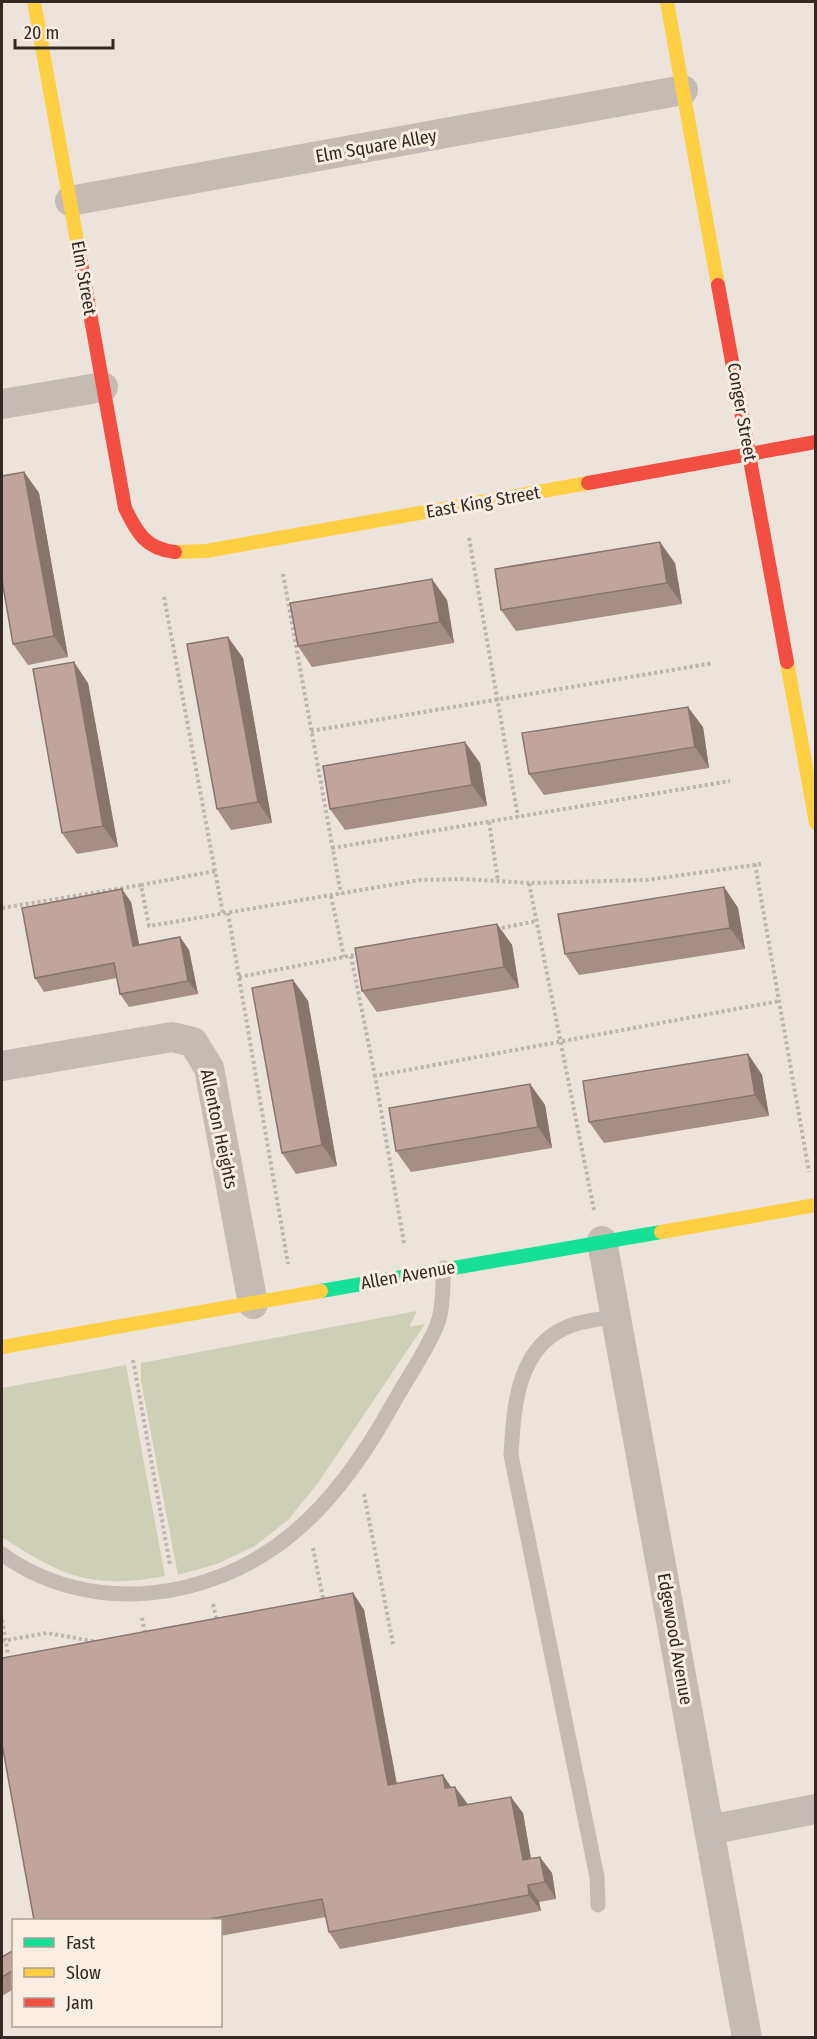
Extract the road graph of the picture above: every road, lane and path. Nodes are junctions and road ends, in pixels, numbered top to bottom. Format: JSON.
{"nodes":[{"id":1,"x":34,"y":2,"type":"edge"},
{"id":2,"x":667,"y":2,"type":"edge"},
{"id":3,"x":683,"y":90,"type":"junction"},
{"id":4,"x":70,"y":201,"type":"junction"},
{"id":5,"x":103,"y":387,"type":"junction"},
{"id":6,"x":2,"y":404,"type":"edge"},
{"id":7,"x":816,"y":442,"type":"edge"},
{"id":8,"x":749,"y":454,"type":"junction"},
{"id":9,"x":469,"y":538,"type":"dead end"},
{"id":10,"x":150,"y":547,"type":"joint"},
{"id":11,"x":283,"y":574,"type":"dead end"},
{"id":12,"x":164,"y":597,"type":"dead end"},
{"id":13,"x":713,"y":663,"type":"dead end"},
{"id":14,"x":498,"y":699,"type":"junction"},
{"id":15,"x":311,"y":730,"type":"junction"},
{"id":16,"x":730,"y":781,"type":"dead end"},
{"id":17,"x":518,"y":817,"type":"junction"},
{"id":18,"x":489,"y":822,"type":"junction"},
{"id":19,"x":816,"y":824,"type":"edge"},
{"id":20,"x":332,"y":849,"type":"junction"},
{"id":21,"x":755,"y":864,"type":"junction"},
{"id":22,"x":761,"y":864,"type":"dead end"},
{"id":23,"x":215,"y":871,"type":"junction"},
{"id":24,"x":498,"y":881,"type":"junction"},
{"id":25,"x":529,"y":884,"type":"junction"},
{"id":26,"x":141,"y":885,"type":"junction"},
{"id":27,"x":340,"y":894,"type":"junction"},
{"id":28,"x":330,"y":896,"type":"junction"},
{"id":29,"x":2,"y":908,"type":"edge"},
{"id":30,"x":225,"y":914,"type":"junction"},
{"id":31,"x":537,"y":921,"type":"junction"},
{"id":32,"x":491,"y":930,"type":"edge"},
{"id":33,"x":363,"y":954,"type":"edge"},
{"id":34,"x":351,"y":956,"type":"junction"},
{"id":35,"x":344,"y":957,"type":"junction"},
{"id":36,"x":239,"y":977,"type":"junction"},
{"id":37,"x":779,"y":1001,"type":"junction"},
{"id":38,"x":561,"y":1042,"type":"junction"},
{"id":39,"x":2,"y":1066,"type":"edge"},
{"id":40,"x":375,"y":1076,"type":"junction"},
{"id":41,"x":809,"y":1172,"type":"dead end"},
{"id":42,"x":816,"y":1205,"type":"edge"},
{"id":43,"x":594,"y":1210,"type":"dead end"},
{"id":44,"x":602,"y":1241,"type":"junction"},
{"id":45,"x":405,"y":1245,"type":"dead end"},
{"id":46,"x":288,"y":1266,"type":"dead end"},
{"id":47,"x":444,"y":1268,"type":"junction"},
{"id":48,"x":253,"y":1304,"type":"junction"},
{"id":49,"x":616,"y":1316,"type":"junction"},
{"id":50,"x":2,"y":1347,"type":"edge"},
{"id":51,"x":133,"y":1360,"type":"dead end"},
{"id":52,"x":363,"y":1487,"type":"dead end"},
{"id":53,"x":302,"y":1525,"type":"junction"},
{"id":54,"x":2,"y":1554,"type":"edge"},
{"id":55,"x":174,"y":1589,"type":"junction"},
{"id":56,"x":314,"y":1606,"type":"edge"},
{"id":57,"x":2,"y":1620,"type":"edge"},
{"id":58,"x":228,"y":1622,"type":"edge"},
{"id":59,"x":207,"y":1626,"type":"edge"},
{"id":60,"x":146,"y":1638,"type":"edge"},
{"id":61,"x":3,"y":1640,"type":"edge"},
{"id":62,"x":136,"y":1640,"type":"edge"},
{"id":63,"x":393,"y":1644,"type":"dead end"},
{"id":64,"x":94,"y":1650,"type":"edge"},
{"id":65,"x":8,"y":1654,"type":"edge"},
{"id":66,"x":816,"y":1809,"type":"edge"},
{"id":67,"x":709,"y":1830,"type":"junction"},
{"id":68,"x":598,"y":1905,"type":"dead end"},
{"id":69,"x":747,"y":2037,"type":"edge"}],
"edges":[{"from":1,"to":4,"type":"street","name":"Elm Street"},
{"from":2,"to":3,"type":"street","name":"Conger Street"},
{"from":3,"to":4,"type":"street","name":"Elm Square Alley"},
{"from":3,"to":8,"type":"street","name":"Conger Street"},
{"from":4,"to":5,"type":"street","name":"Elm Street"},
{"from":5,"to":6,"type":"street"},
{"from":5,"to":10,"type":"street","name":"Elm Street"},
{"from":7,"to":8,"type":"street","name":"East King Street"},
{"from":8,"to":10,"type":"street","name":"East King Street"},
{"from":8,"to":19,"type":"street","name":"Conger Street"},
{"from":9,"to":14,"type":"path"},
{"from":11,"to":15,"type":"path"},
{"from":12,"to":23,"type":"path"},
{"from":13,"to":14,"type":"path"},
{"from":14,"to":15,"type":"path"},
{"from":14,"to":17,"type":"path"},
{"from":15,"to":20,"type":"path"},
{"from":16,"to":17,"type":"path"},
{"from":17,"to":18,"type":"path"},
{"from":18,"to":20,"type":"path"},
{"from":18,"to":24,"type":"path"},
{"from":20,"to":27,"type":"path"},
{"from":21,"to":22,"type":"path"},
{"from":21,"to":25,"type":"path"},
{"from":21,"to":37,"type":"path"},
{"from":23,"to":26,"type":"path"},
{"from":23,"to":30,"type":"path"},
{"from":24,"to":25,"type":"path"},
{"from":24,"to":27,"type":"path"},
{"from":25,"to":31,"type":"path"},
{"from":26,"to":29,"type":"path"},
{"from":26,"to":30,"type":"path"},
{"from":27,"to":28,"type":"path"},
{"from":28,"to":30,"type":"path"},
{"from":28,"to":35,"type":"path"},
{"from":30,"to":36,"type":"path"},
{"from":31,"to":32,"type":"path"},
{"from":31,"to":38,"type":"path"},
{"from":33,"to":34,"type":"path"},
{"from":34,"to":35,"type":"path"},
{"from":34,"to":40,"type":"path"},
{"from":35,"to":36,"type":"path"},
{"from":36,"to":46,"type":"path"},
{"from":37,"to":38,"type":"path"},
{"from":37,"to":41,"type":"path"},
{"from":38,"to":40,"type":"path"},
{"from":38,"to":43,"type":"path"},
{"from":39,"to":48,"type":"street","name":"Allenton Heights"},
{"from":40,"to":45,"type":"path"},
{"from":42,"to":44,"type":"street","name":"Allen Avenue"},
{"from":44,"to":47,"type":"street","name":"Allen Avenue"},
{"from":44,"to":49,"type":"street","name":"Edgewood Avenue"},
{"from":47,"to":48,"type":"street","name":"Allen Avenue"},
{"from":47,"to":53,"type":"lane"},
{"from":48,"to":50,"type":"street","name":"Allen Avenue"},
{"from":49,"to":67,"type":"street","name":"Edgewood Avenue"},
{"from":49,"to":68,"type":"lane"},
{"from":51,"to":55,"type":"path"},
{"from":52,"to":63,"type":"path"},
{"from":53,"to":55,"type":"lane"},
{"from":53,"to":56,"type":"path"},
{"from":54,"to":55,"type":"lane"},
{"from":57,"to":61,"type":"path"},
{"from":58,"to":59,"type":"path"},
{"from":60,"to":62,"type":"path"},
{"from":61,"to":64,"type":"path"},
{"from":61,"to":65,"type":"path"},
{"from":66,"to":67,"type":"street"},
{"from":67,"to":69,"type":"street","name":"Edgewood Avenue"}]}
